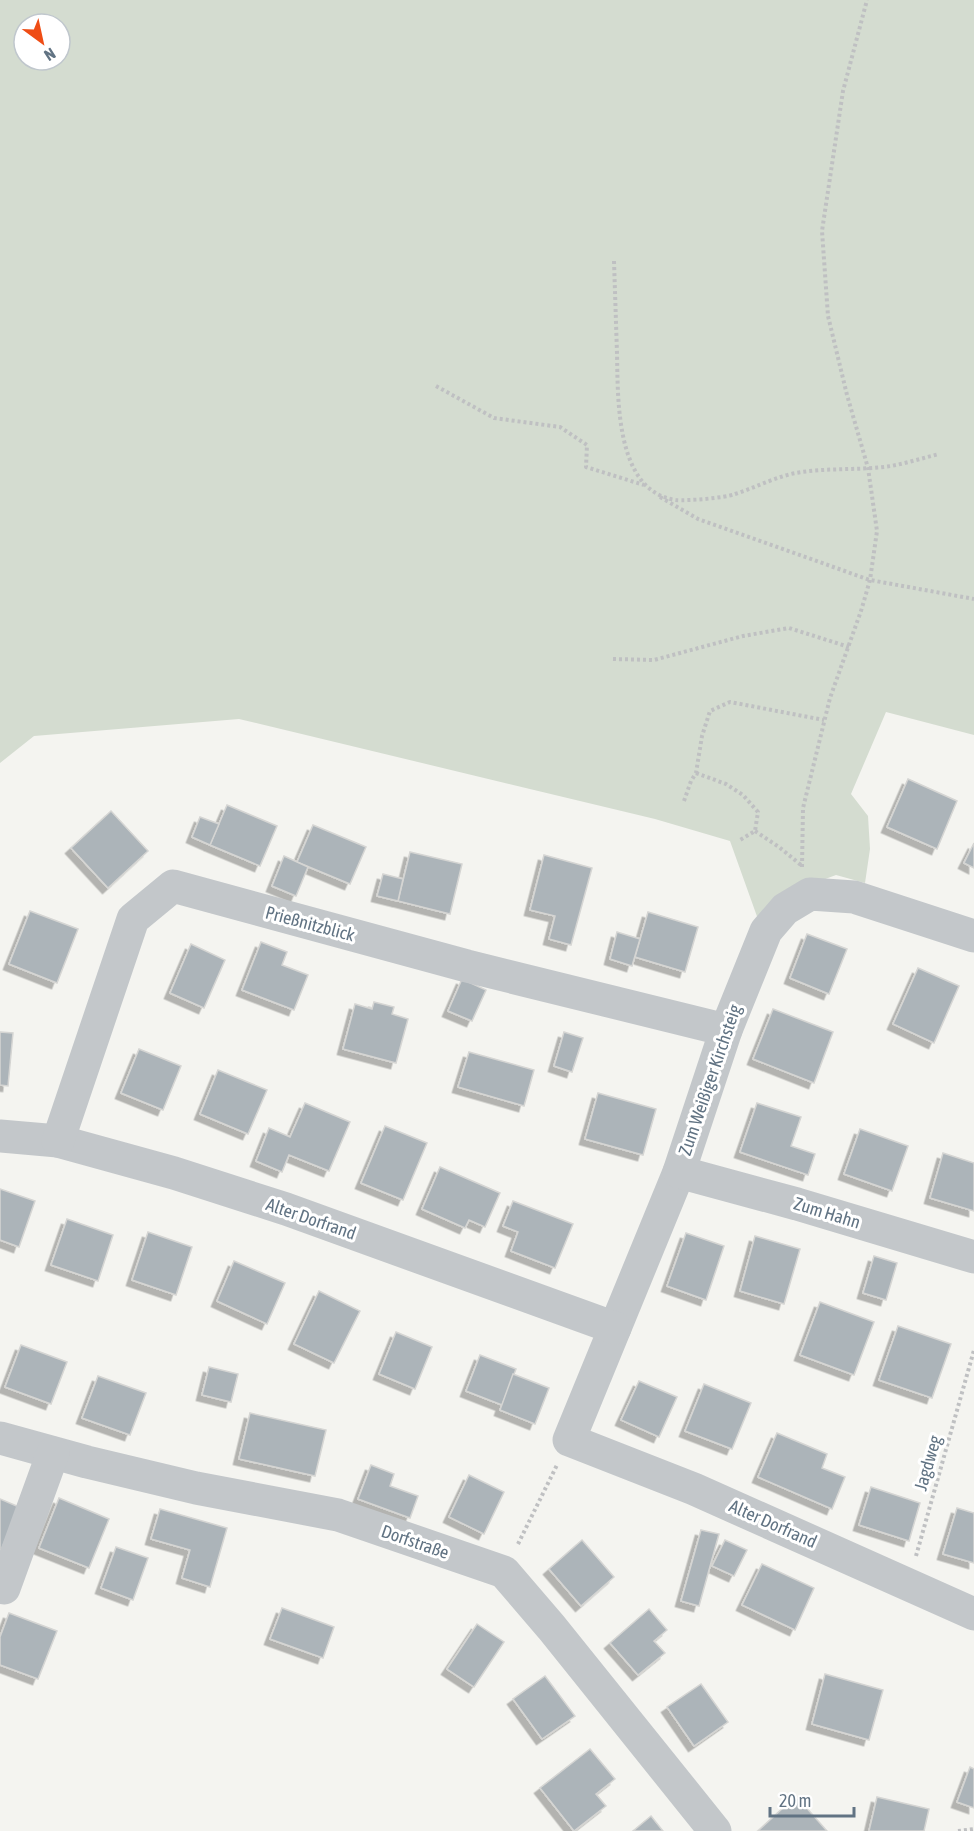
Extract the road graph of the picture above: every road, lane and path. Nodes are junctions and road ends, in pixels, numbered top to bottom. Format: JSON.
{"nodes":[{"id":1,"x":867,"y":0,"type":"edge"},
{"id":2,"x":614,"y":261,"type":"dead end"},
{"id":3,"x":436,"y":386,"type":"dead end"},
{"id":4,"x":939,"y":454,"type":"dead end"},
{"id":5,"x":868,"y":468,"type":"junction"},
{"id":6,"x":645,"y":485,"type":"junction"},
{"id":7,"x":657,"y":495,"type":"junction"},
{"id":8,"x":870,"y":580,"type":"junction"},
{"id":9,"x":974,"y":599,"type":"edge"},
{"id":10,"x":849,"y":647,"type":"junction"},
{"id":11,"x":613,"y":659,"type":"dead end"},
{"id":12,"x":824,"y":720,"type":"junction"},
{"id":13,"x":696,"y":773,"type":"junction"},
{"id":14,"x":684,"y":801,"type":"dead end"},
{"id":15,"x":755,"y":831,"type":"junction"},
{"id":16,"x":740,"y":840,"type":"dead end"},
{"id":17,"x":806,"y":880,"type":"junction"},
{"id":18,"x":974,"y":936,"type":"edge"},
{"id":19,"x":726,"y":1030,"type":"junction"},
{"id":20,"x":0,"y":1136,"type":"edge"},
{"id":21,"x":58,"y":1142,"type":"junction"},
{"id":22,"x":679,"y":1172,"type":"junction"},
{"id":23,"x":974,"y":1257,"type":"edge"},
{"id":24,"x":615,"y":1328,"type":"junction"},
{"id":25,"x":974,"y":1350,"type":"edge"},
{"id":26,"x":0,"y":1438,"type":"edge"},
{"id":27,"x":569,"y":1440,"type":"junction"},
{"id":28,"x":53,"y":1453,"type":"junction"},
{"id":29,"x":504,"y":1572,"type":"junction"},
{"id":30,"x":908,"y":1583,"type":"junction"},
{"id":31,"x":4,"y":1588,"type":"dead end"},
{"id":32,"x":974,"y":1614,"type":"edge"},
{"id":33,"x":974,"y":1829,"type":"edge"},
{"id":34,"x":715,"y":1831,"type":"edge"},
{"id":35,"x":958,"y":1831,"type":"edge"}],
"edges":[{"from":1,"to":5,"type":"path"},
{"from":2,"to":6,"type":"path"},
{"from":3,"to":6,"type":"path"},
{"from":4,"to":5,"type":"path"},
{"from":5,"to":7,"type":"path"},
{"from":5,"to":8,"type":"path"},
{"from":6,"to":7,"type":"path"},
{"from":7,"to":8,"type":"path"},
{"from":8,"to":9,"type":"path"},
{"from":8,"to":10,"type":"path"},
{"from":10,"to":11,"type":"path"},
{"from":10,"to":12,"type":"path"},
{"from":12,"to":13,"type":"path"},
{"from":12,"to":17,"type":"path"},
{"from":13,"to":14,"type":"path"},
{"from":13,"to":15,"type":"path"},
{"from":15,"to":16,"type":"path"},
{"from":15,"to":17,"type":"path"},
{"from":17,"to":18,"type":"street"},
{"from":17,"to":19,"type":"street","name":"Zum Weißiger Kirchsteig"},
{"from":19,"to":21,"type":"street","name":"Prießnitzblick"},
{"from":19,"to":22,"type":"street","name":"Zum Weißiger Kirchsteig"},
{"from":20,"to":21,"type":"street","name":"Alter Dorfrand"},
{"from":21,"to":24,"type":"street","name":"Alter Dorfrand"},
{"from":22,"to":23,"type":"street","name":"Zum Hahn"},
{"from":22,"to":24,"type":"street","name":"Zum Weißiger Kirchsteig"},
{"from":24,"to":27,"type":"street","name":"Zum Weißiger Kirchsteig"},
{"from":25,"to":30,"type":"path","name":"Jagdweg"},
{"from":26,"to":28,"type":"street","name":"Dorfstraße"},
{"from":27,"to":29,"type":"path"},
{"from":27,"to":30,"type":"street","name":"Alter Dorfrand"},
{"from":28,"to":29,"type":"street","name":"Dorfstraße"},
{"from":28,"to":31,"type":"street"},
{"from":29,"to":34,"type":"street"},
{"from":30,"to":32,"type":"street","name":"Alter Dorfrand"},
{"from":33,"to":35,"type":"path"}]}
